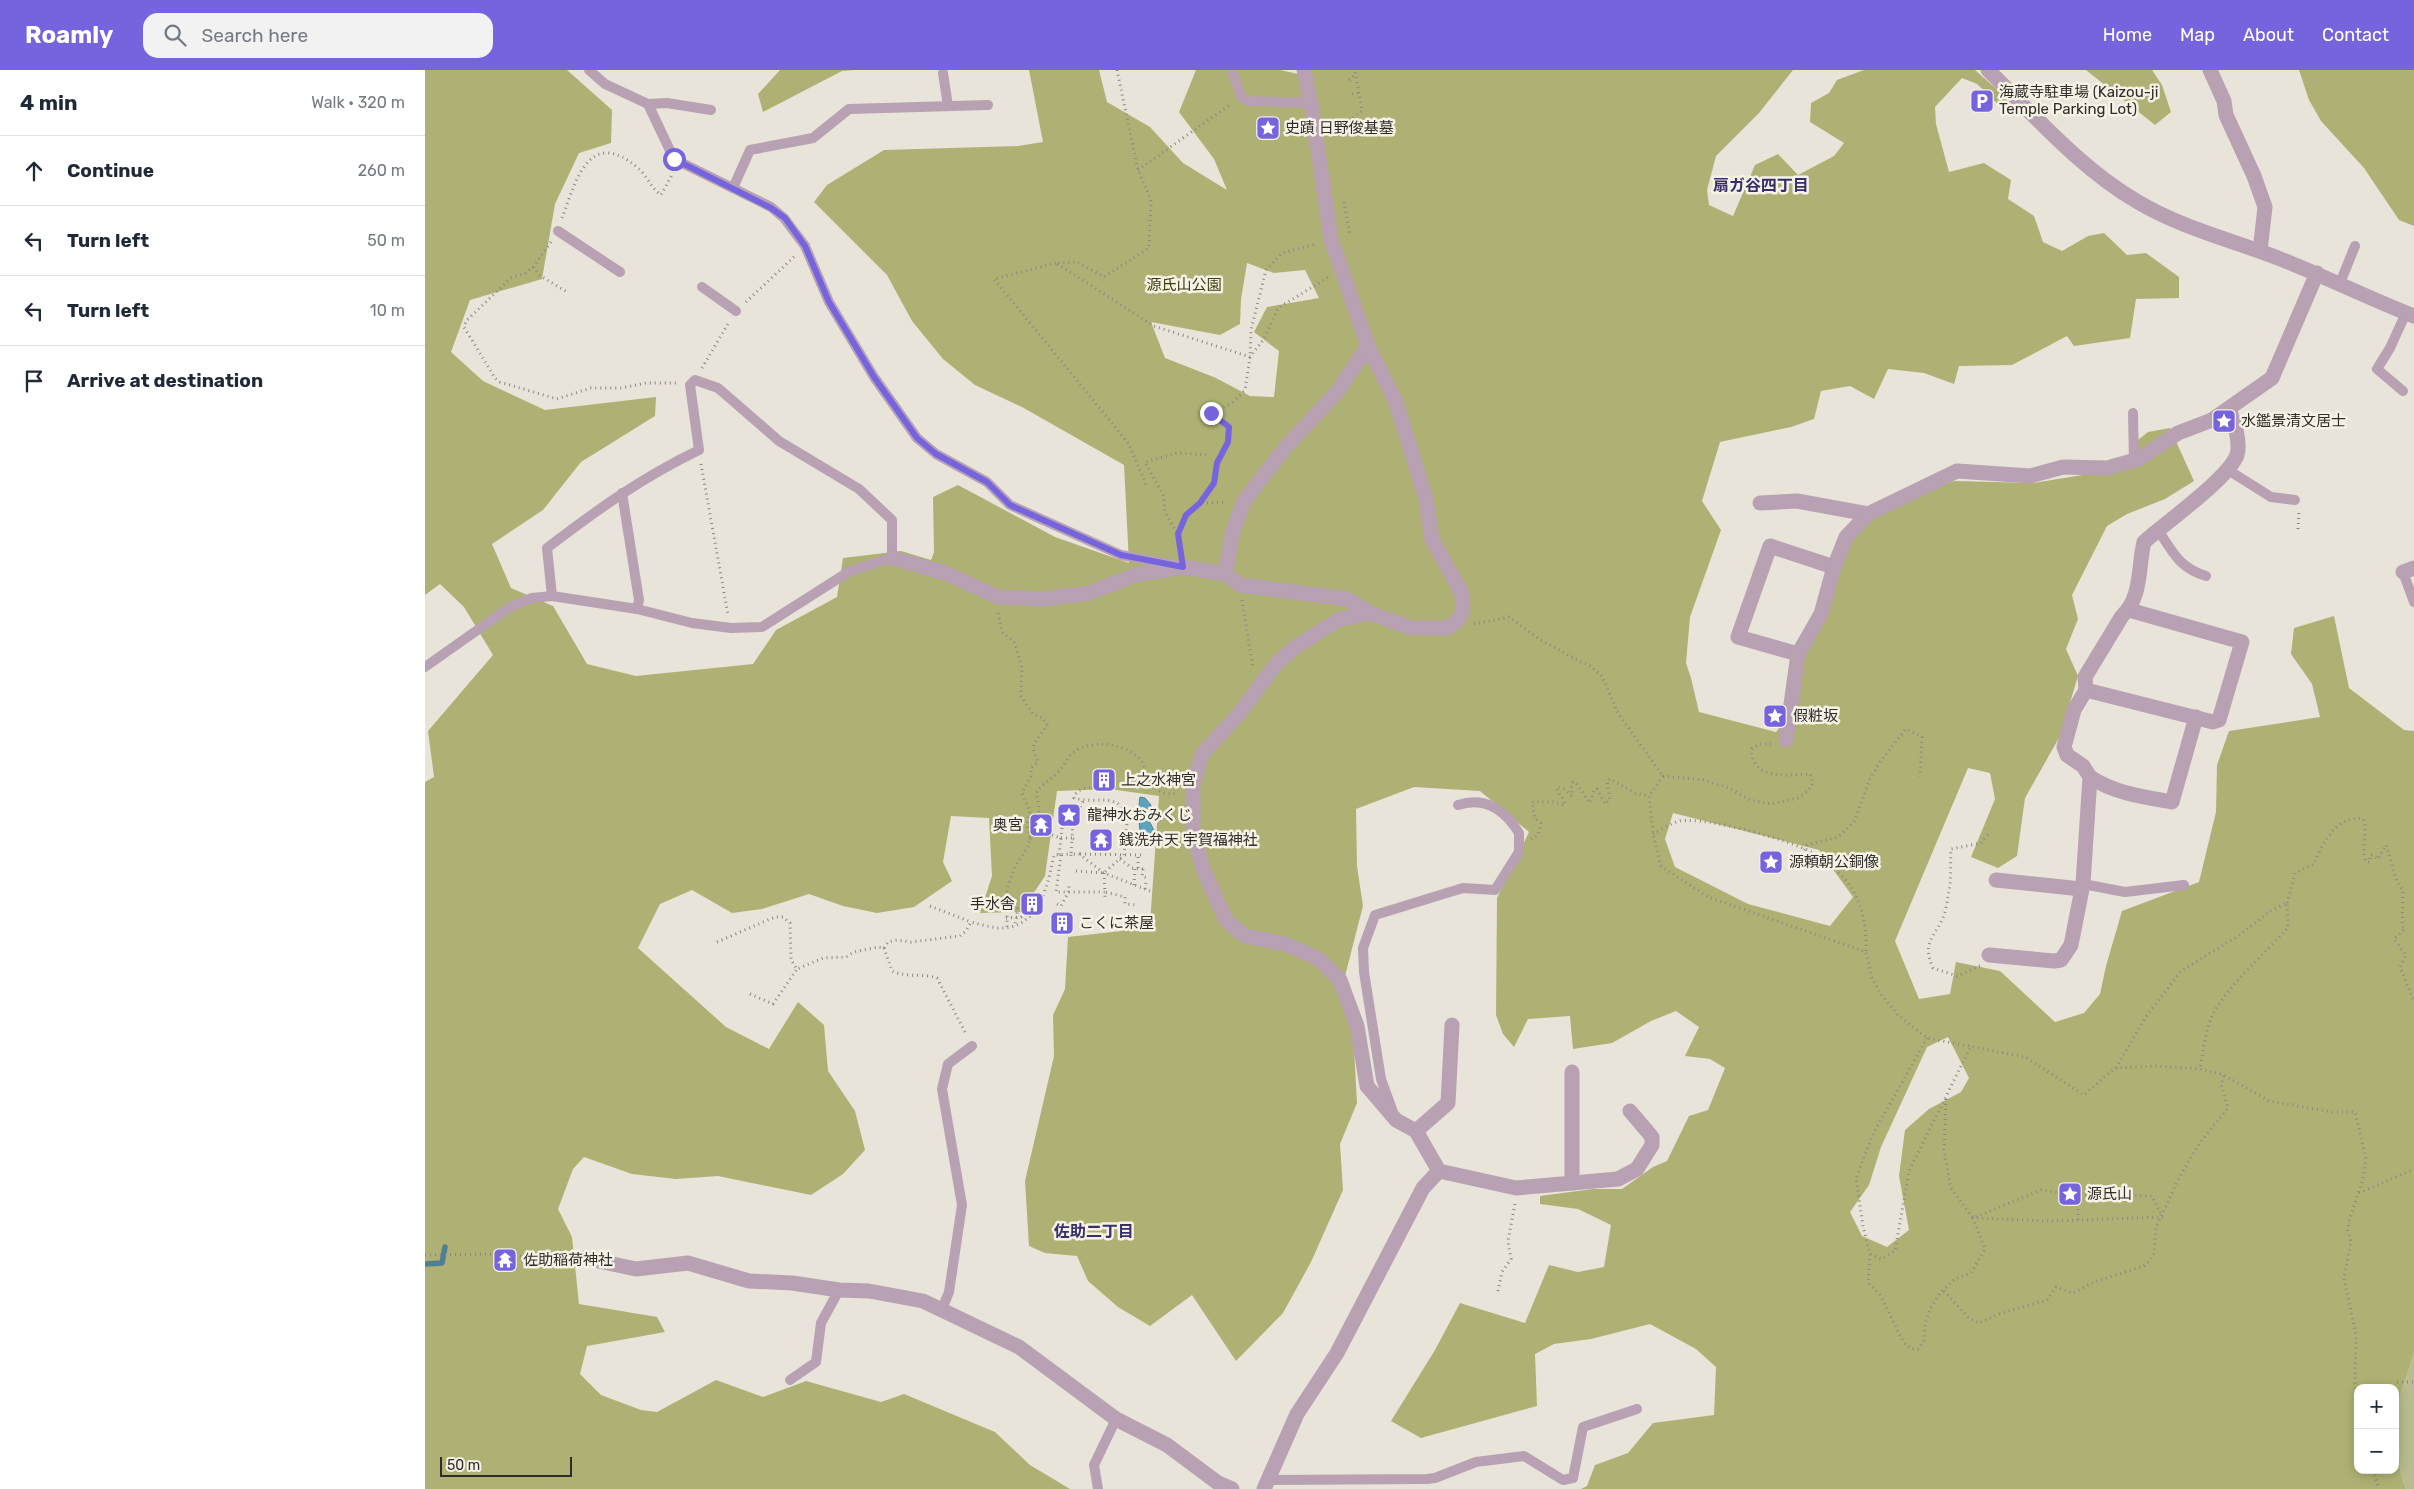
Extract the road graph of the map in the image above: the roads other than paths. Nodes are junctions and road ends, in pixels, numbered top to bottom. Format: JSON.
{"nodes":[{"id":1,"x":589,"y":70,"type":"edge"},
{"id":2,"x":1232,"y":70,"type":"edge"},
{"id":3,"x":1304,"y":70,"type":"edge"},
{"id":4,"x":1988,"y":70,"type":"edge"},
{"id":5,"x":2210,"y":70,"type":"edge"},
{"id":6,"x":943,"y":73,"type":"dead end"},
{"id":7,"x":1311,"y":103,"type":"junction"},
{"id":8,"x":647,"y":104,"type":"junction"},
{"id":9,"x":988,"y":105,"type":"dead end"},
{"id":10,"x":948,"y":106,"type":"junction"},
{"id":11,"x":711,"y":110,"type":"dead end"},
{"id":12,"x":733,"y":188,"type":"junction"},
{"id":13,"x":557,"y":231,"type":"road end"},
{"id":14,"x":2355,"y":246,"type":"dead end"},
{"id":15,"x":2260,"y":251,"type":"junction"},
{"id":16,"x":620,"y":272,"type":"dead end"},
{"id":17,"x":2317,"y":273,"type":"junction"},
{"id":18,"x":2340,"y":283,"type":"junction"},
{"id":19,"x":702,"y":287,"type":"dead end"},
{"id":20,"x":736,"y":311,"type":"dead end"},
{"id":21,"x":2410,"y":314,"type":"edge"},
{"id":22,"x":1368,"y":346,"type":"junction"},
{"id":23,"x":2403,"y":391,"type":"dead end"},
{"id":24,"x":2229,"y":409,"type":"junction"},
{"id":25,"x":2133,"y":413,"type":"dead end"},
{"id":26,"x":2134,"y":462,"type":"junction"},
{"id":27,"x":2228,"y":470,"type":"junction"},
{"id":28,"x":622,"y":493,"type":"junction"},
{"id":29,"x":2295,"y":500,"type":"dead end"},
{"id":30,"x":1760,"y":503,"type":"dead end"},
{"id":31,"x":1868,"y":514,"type":"junction"},
{"id":32,"x":2157,"y":530,"type":"junction"},
{"id":33,"x":892,"y":558,"type":"junction"},
{"id":34,"x":1183,"y":567,"type":"junction"},
{"id":35,"x":1834,"y":567,"type":"junction"},
{"id":36,"x":2409,"y":570,"type":"edge"},
{"id":37,"x":1225,"y":574,"type":"junction"},
{"id":38,"x":2206,"y":576,"type":"dead end"},
{"id":39,"x":552,"y":596,"type":"junction"},
{"id":40,"x":2414,"y":602,"type":"edge"},
{"id":41,"x":637,"y":610,"type":"junction"},
{"id":42,"x":2129,"y":610,"type":"junction"},
{"id":43,"x":1370,"y":613,"type":"junction"},
{"id":44,"x":1798,"y":654,"type":"junction"},
{"id":45,"x":425,"y":667,"type":"edge"},
{"id":46,"x":2086,"y":690,"type":"junction"},
{"id":47,"x":2196,"y":717,"type":"junction"},
{"id":48,"x":1786,"y":740,"type":"road end"},
{"id":49,"x":2089,"y":777,"type":"junction"},
{"id":50,"x":1458,"y":805,"type":"dead end"},
{"id":51,"x":1996,"y":880,"type":"dead end"},
{"id":52,"x":2184,"y":885,"type":"dead end"},
{"id":53,"x":2082,"y":887,"type":"junction"},
{"id":54,"x":1989,"y":955,"type":"road end"},
{"id":55,"x":1452,"y":1025,"type":"dead end"},
{"id":56,"x":972,"y":1046,"type":"road end"},
{"id":57,"x":1572,"y":1072,"type":"dead end"},
{"id":58,"x":1630,"y":1111,"type":"dead end"},
{"id":59,"x":1395,"y":1120,"type":"junction"},
{"id":60,"x":1416,"y":1131,"type":"junction"},
{"id":61,"x":1439,"y":1171,"type":"junction"},
{"id":62,"x":1572,"y":1183,"type":"junction"},
{"id":63,"x":585,"y":1258,"type":"road end"},
{"id":64,"x":839,"y":1290,"type":"junction"},
{"id":65,"x":942,"y":1309,"type":"junction"},
{"id":66,"x":789,"y":1380,"type":"dead end"},
{"id":67,"x":1637,"y":1410,"type":"dead end"},
{"id":68,"x":1116,"y":1419,"type":"junction"},
{"id":69,"x":1265,"y":1485,"type":"edge"},
{"id":70,"x":1098,"y":1489,"type":"edge"},
{"id":71,"x":1232,"y":1489,"type":"edge"}],
"edges":[{"from":1,"to":8,"type":"lane"},
{"from":2,"to":7,"type":"lane"},
{"from":3,"to":7,"type":"street"},
{"from":4,"to":15,"type":"street"},
{"from":5,"to":15,"type":"street"},
{"from":6,"to":10,"type":"lane"},
{"from":7,"to":22,"type":"street"},
{"from":8,"to":11,"type":"lane"},
{"from":8,"to":12,"type":"lane"},
{"from":9,"to":10,"type":"lane"},
{"from":10,"to":12,"type":"lane"},
{"from":12,"to":34,"type":"lane"},
{"from":13,"to":16,"type":"lane"},
{"from":14,"to":18,"type":"lane"},
{"from":15,"to":17,"type":"street"},
{"from":17,"to":18,"type":"street"},
{"from":17,"to":24,"type":"street"},
{"from":18,"to":21,"type":"street"},
{"from":19,"to":20,"type":"lane"},
{"from":21,"to":23,"type":"lane"},
{"from":22,"to":37,"type":"street"},
{"from":22,"to":43,"type":"street"},
{"from":24,"to":26,"type":"street"},
{"from":24,"to":27,"type":"street"},
{"from":25,"to":26,"type":"lane"},
{"from":26,"to":31,"type":"street"},
{"from":27,"to":29,"type":"lane"},
{"from":27,"to":32,"type":"street"},
{"from":28,"to":33,"type":"lane"},
{"from":28,"to":39,"type":"lane"},
{"from":28,"to":41,"type":"lane"},
{"from":30,"to":31,"type":"street"},
{"from":31,"to":35,"type":"street"},
{"from":32,"to":38,"type":"lane"},
{"from":32,"to":42,"type":"street"},
{"from":33,"to":34,"type":"street"},
{"from":33,"to":41,"type":"lane"},
{"from":34,"to":37,"type":"street"},
{"from":35,"to":44,"type":"street"},
{"from":35,"to":44,"type":"street"},
{"from":36,"to":40,"type":"lane"},
{"from":37,"to":43,"type":"street"},
{"from":39,"to":41,"type":"lane"},
{"from":39,"to":45,"type":"lane"},
{"from":42,"to":46,"type":"street"},
{"from":42,"to":47,"type":"street"},
{"from":43,"to":59,"type":"street"},
{"from":44,"to":48,"type":"street"},
{"from":46,"to":47,"type":"street"},
{"from":46,"to":49,"type":"street"},
{"from":47,"to":49,"type":"street"},
{"from":49,"to":53,"type":"street"},
{"from":50,"to":59,"type":"lane"},
{"from":51,"to":53,"type":"street"},
{"from":52,"to":53,"type":"lane"},
{"from":53,"to":54,"type":"street"},
{"from":55,"to":60,"type":"street"},
{"from":56,"to":65,"type":"lane"},
{"from":57,"to":62,"type":"street"},
{"from":58,"to":62,"type":"street"},
{"from":59,"to":60,"type":"street"},
{"from":60,"to":61,"type":"street"},
{"from":61,"to":62,"type":"street"},
{"from":61,"to":69,"type":"street"},
{"from":63,"to":64,"type":"street"},
{"from":64,"to":65,"type":"street"},
{"from":64,"to":66,"type":"lane"},
{"from":65,"to":68,"type":"street"},
{"from":67,"to":69,"type":"lane"},
{"from":68,"to":70,"type":"lane"},
{"from":68,"to":71,"type":"street"}]}
